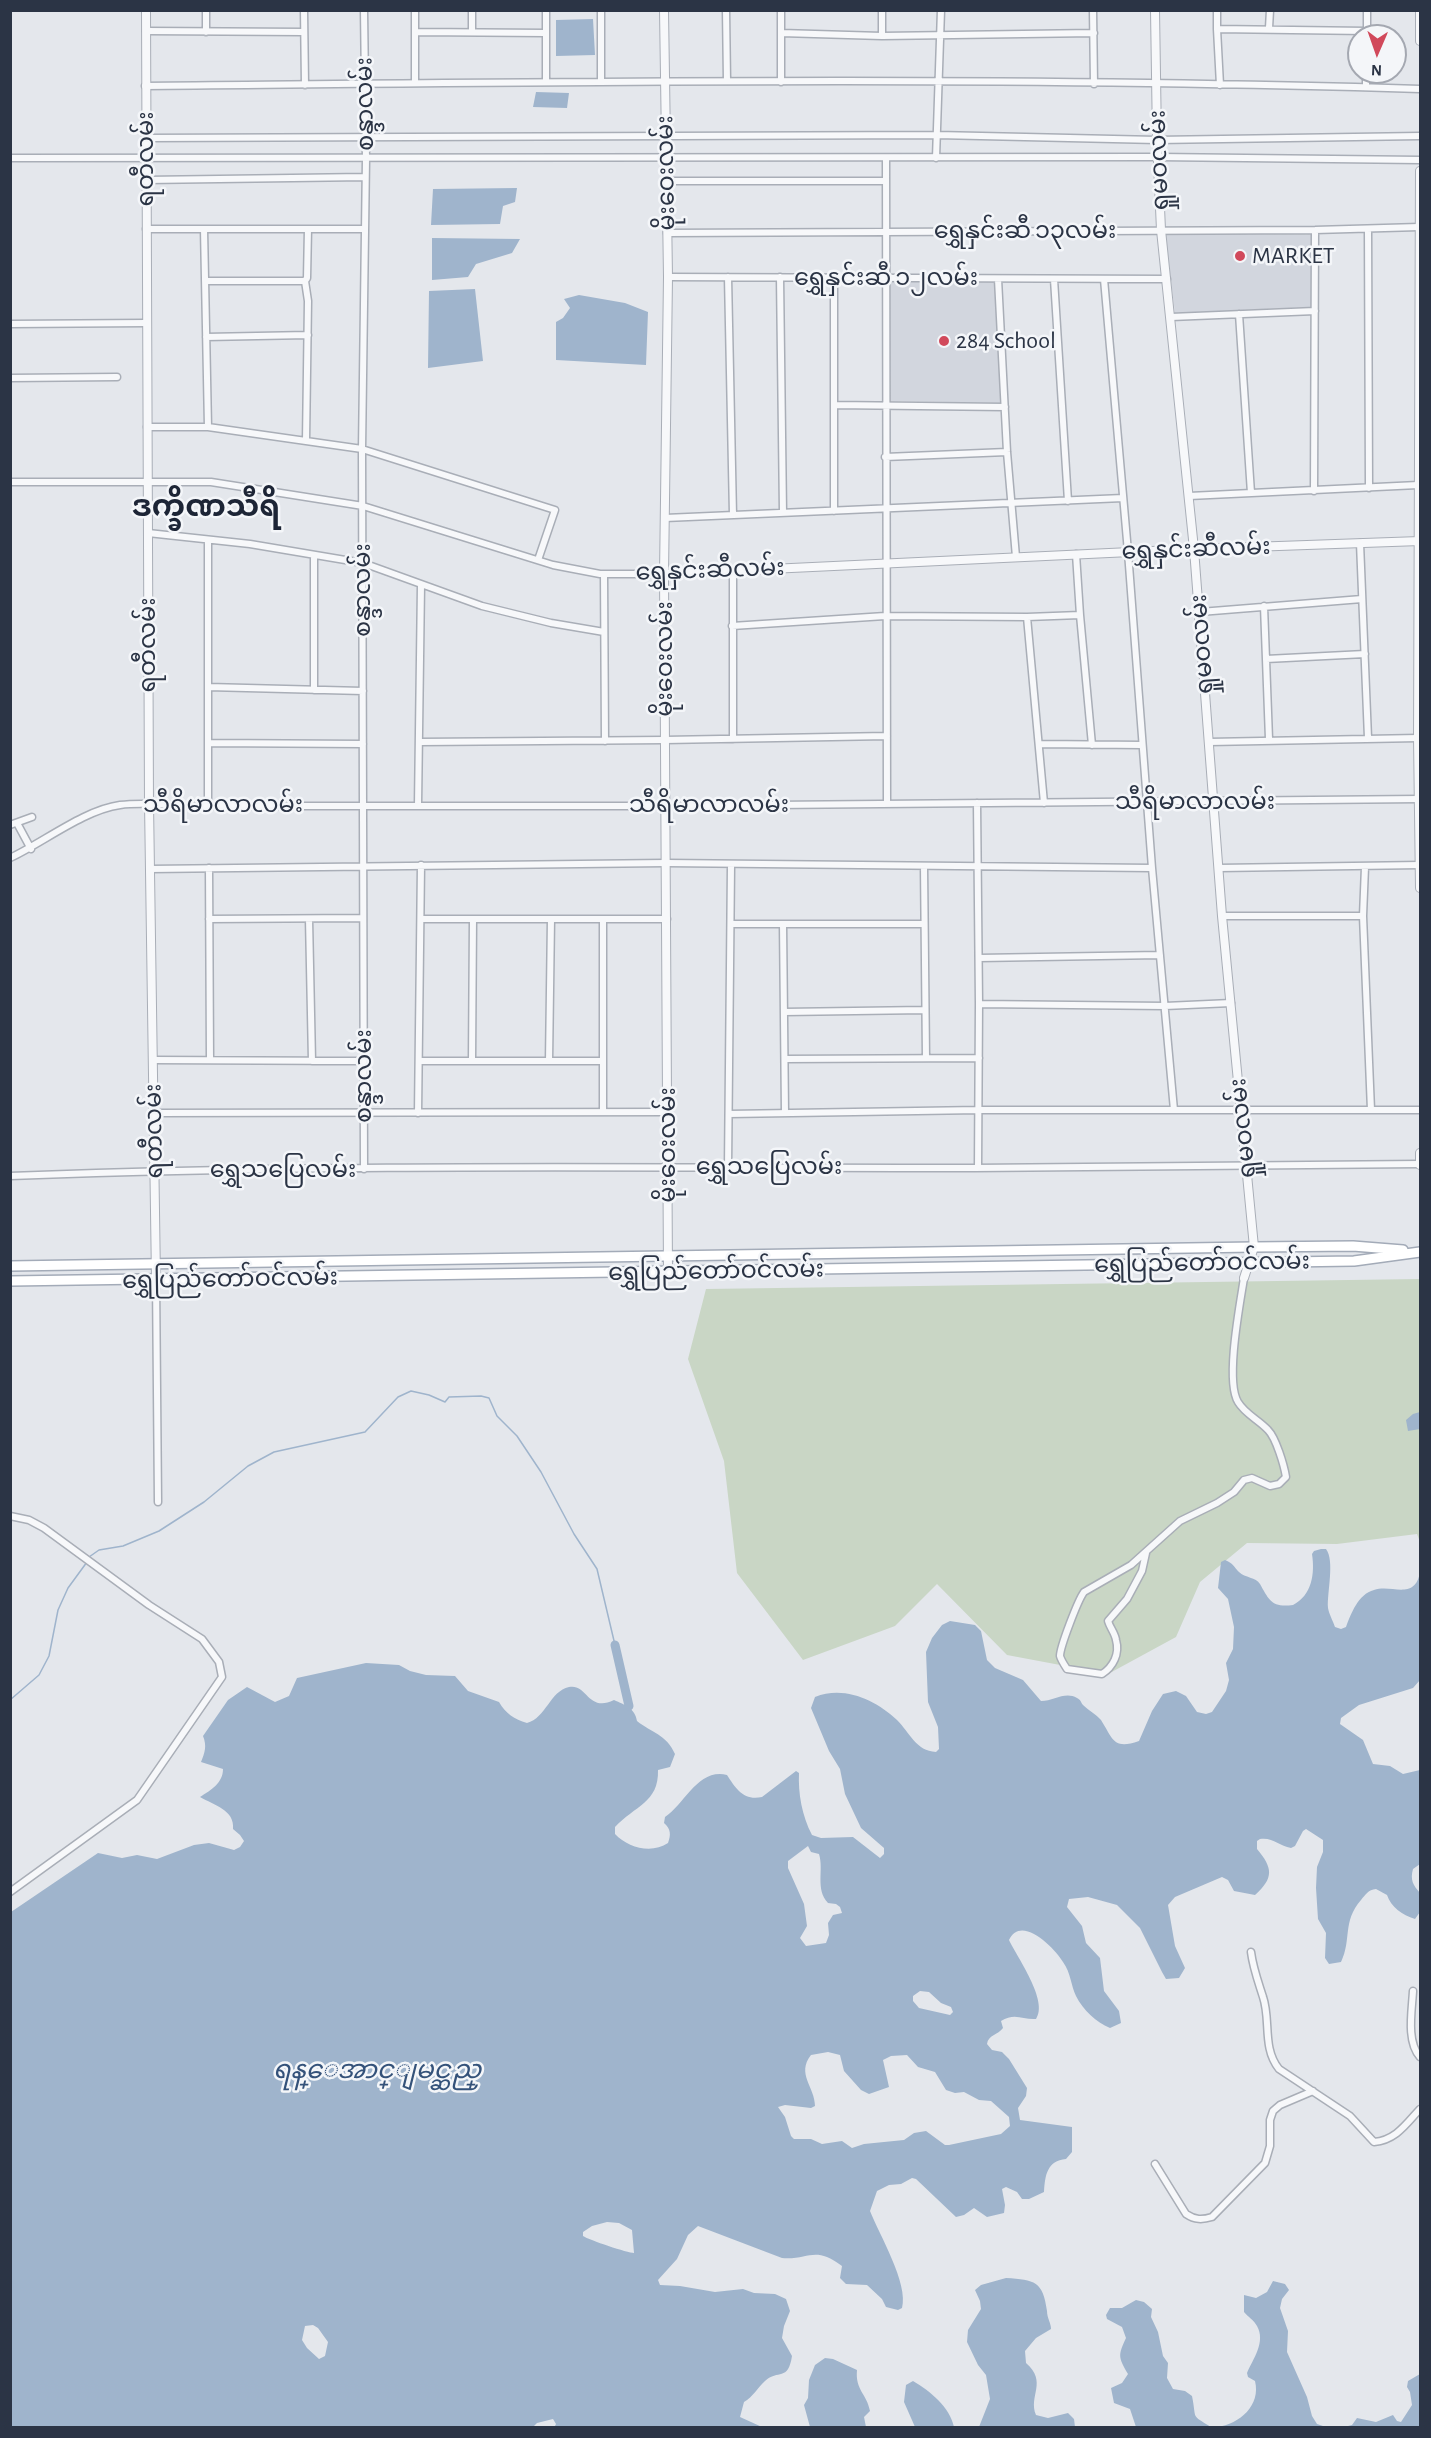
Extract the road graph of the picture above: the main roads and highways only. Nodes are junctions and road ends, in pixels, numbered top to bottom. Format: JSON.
{"nodes":[{"id":1,"x":1420,"y":1252,"type":"edge"},
{"id":2,"x":10,"y":1266,"type":"edge"},
{"id":3,"x":10,"y":1281,"type":"edge"}],
"edges":[{"from":1,"to":2,"type":"main road","name":"ရွှေပြည်တော်ဝင်လမ်း"},
{"from":1,"to":3,"type":"main road","name":"ရွှေပြည်တော်ဝင်လမ်း"}]}
